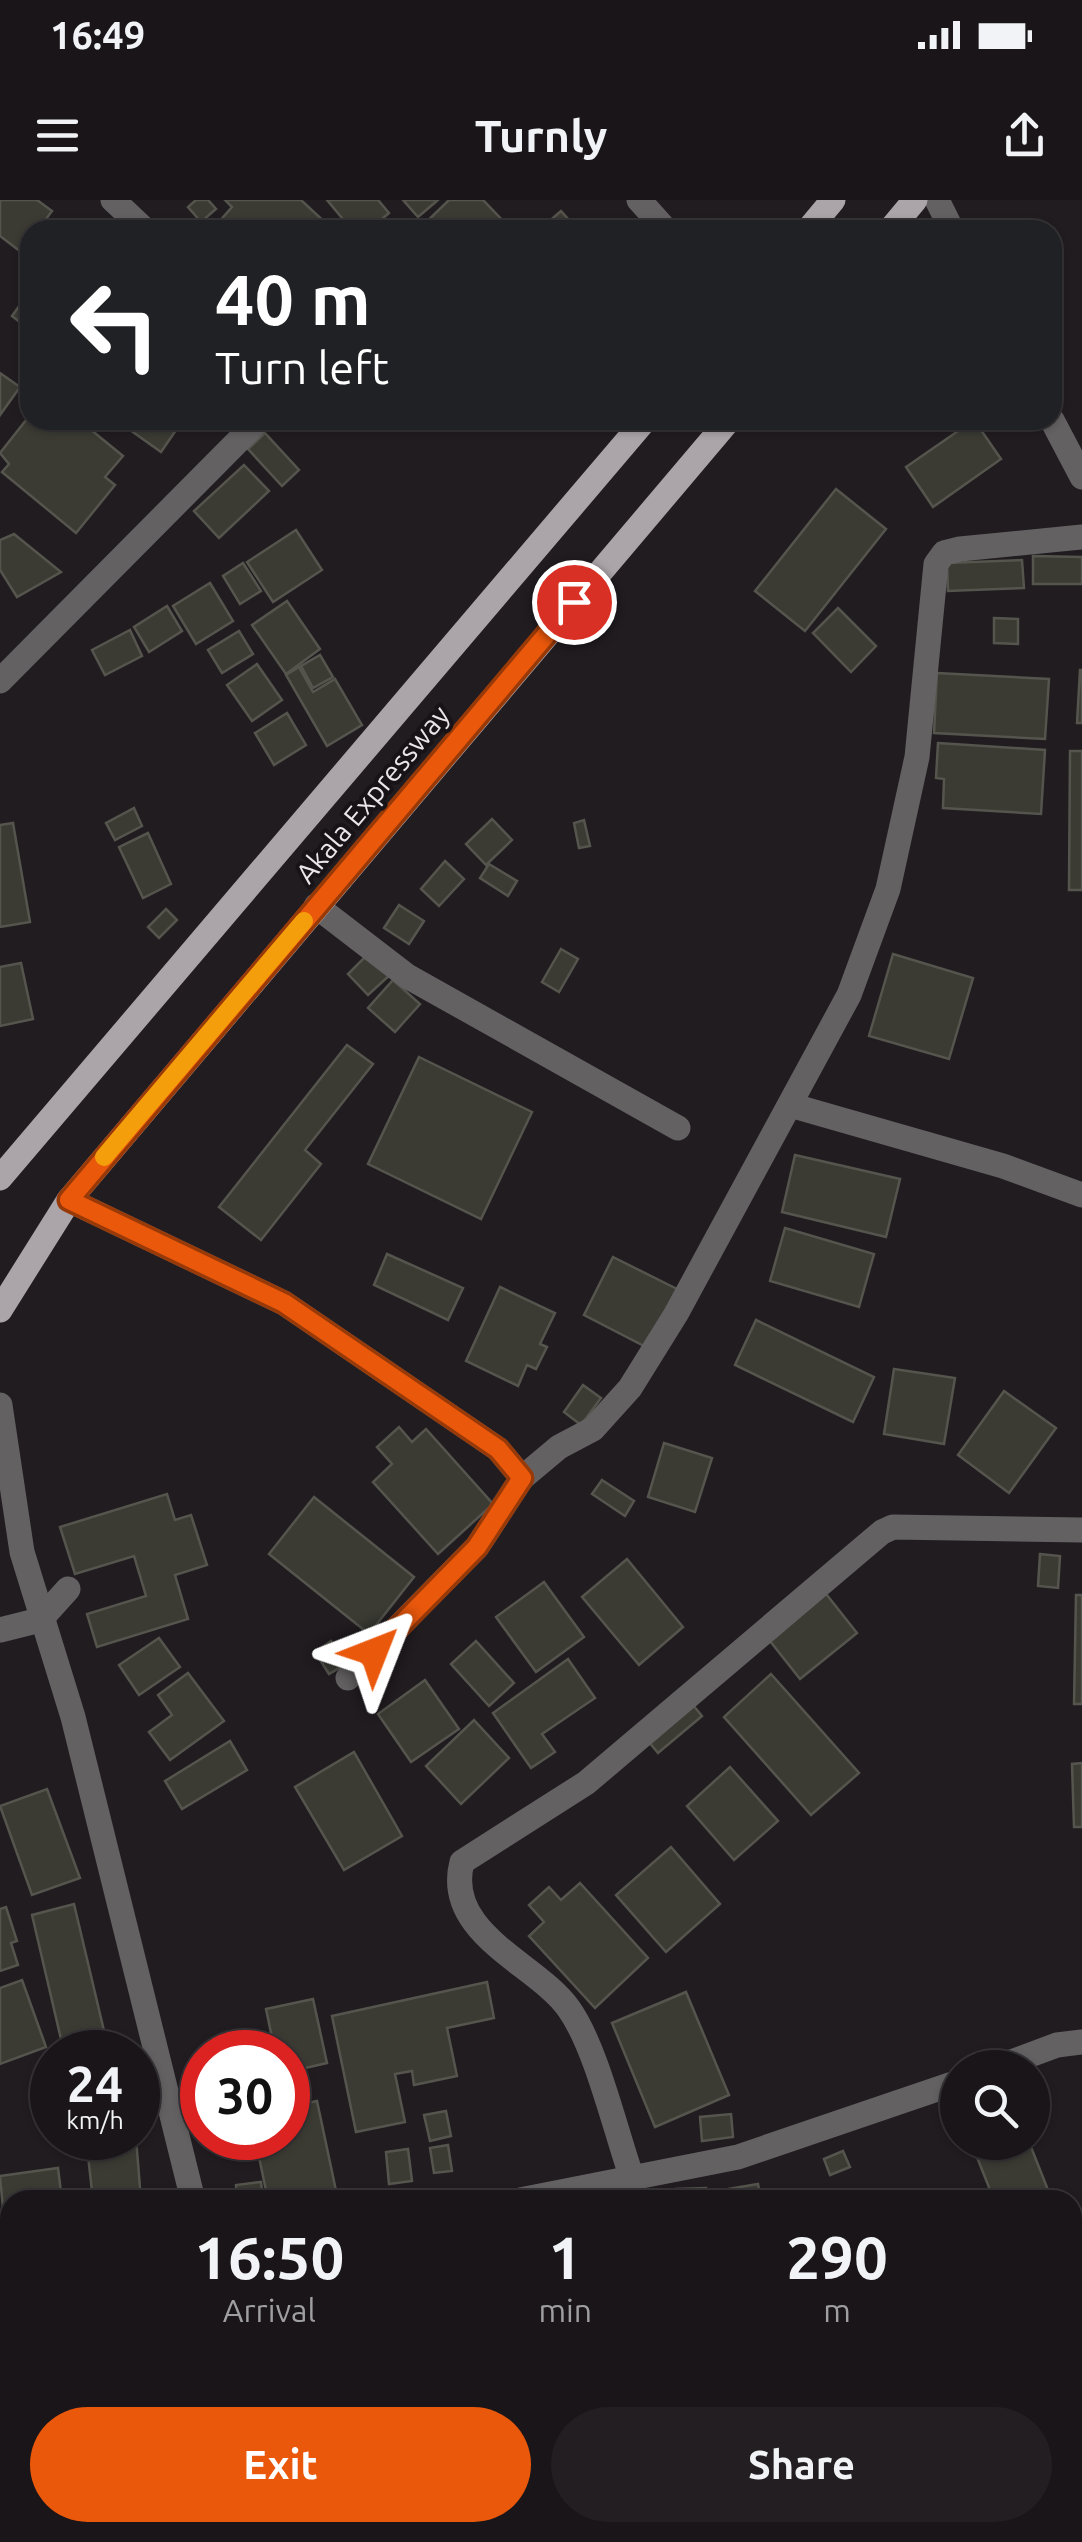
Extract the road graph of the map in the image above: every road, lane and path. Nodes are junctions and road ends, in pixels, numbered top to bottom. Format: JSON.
{"nodes":[{"id":1,"x":113,"y":200,"type":"edge"},
{"id":2,"x":639,"y":200,"type":"edge"},
{"id":3,"x":833,"y":200,"type":"edge"},
{"id":4,"x":915,"y":200,"type":"edge"},
{"id":5,"x":134,"y":220,"type":"edge"},
{"id":6,"x":657,"y":220,"type":"edge"},
{"id":7,"x":816,"y":220,"type":"edge"},
{"id":8,"x":898,"y":220,"type":"edge"},
{"id":9,"x":249,"y":430,"type":"edge"},
{"id":10,"x":637,"y":430,"type":"edge"},
{"id":11,"x":720,"y":430,"type":"edge"},
{"id":12,"x":1057,"y":430,"type":"edge"},
{"id":13,"x":1082,"y":477,"type":"edge"},
{"id":14,"x":1082,"y":536,"type":"edge"},
{"id":15,"x":0,"y":681,"type":"edge"},
{"id":16,"x":316,"y":906,"type":"junction"},
{"id":17,"x":790,"y":1105,"type":"junction"},
{"id":18,"x":678,"y":1128,"type":"dead end"},
{"id":19,"x":0,"y":1178,"type":"edge"},
{"id":20,"x":1082,"y":1195,"type":"edge"},
{"id":21,"x":69,"y":1200,"type":"junction"},
{"id":22,"x":0,"y":1310,"type":"edge"},
{"id":23,"x":0,"y":1405,"type":"edge"},
{"id":24,"x":522,"y":1478,"type":"junction"},
{"id":25,"x":1082,"y":1530,"type":"edge"},
{"id":26,"x":68,"y":1589,"type":"dead end"},
{"id":27,"x":40,"y":1620,"type":"junction"},
{"id":28,"x":0,"y":1630,"type":"edge"},
{"id":29,"x":348,"y":1678,"type":"dead end"},
{"id":30,"x":1082,"y":2042,"type":"edge"},
{"id":31,"x":1042,"y":2050,"type":"edge"},
{"id":32,"x":940,"y":2088,"type":"edge"},
{"id":33,"x":632,"y":2175,"type":"junction"},
{"id":34,"x":191,"y":2190,"type":"edge"},
{"id":35,"x":565,"y":2190,"type":"edge"}],
"edges":[{"from":1,"to":5,"type":"street"},
{"from":2,"to":6,"type":"street"},
{"from":3,"to":7,"type":"main road"},
{"from":4,"to":8,"type":"main road"},
{"from":9,"to":15,"type":"street"},
{"from":10,"to":19,"type":"main road","name":"Akala Expressway"},
{"from":11,"to":16,"type":"main road","name":"Akala Expressway"},
{"from":12,"to":13,"type":"street"},
{"from":14,"to":17,"type":"street"},
{"from":16,"to":18,"type":"street"},
{"from":16,"to":21,"type":"main road","name":"Akala Expressway"},
{"from":17,"to":20,"type":"street"},
{"from":17,"to":24,"type":"street"},
{"from":21,"to":22,"type":"main road","name":"Akala Expressway"},
{"from":21,"to":24,"type":"street"},
{"from":23,"to":27,"type":"street"},
{"from":24,"to":29,"type":"street"},
{"from":25,"to":33,"type":"street"},
{"from":26,"to":27,"type":"street"},
{"from":27,"to":28,"type":"street"},
{"from":27,"to":34,"type":"street"},
{"from":30,"to":31,"type":"street"},
{"from":32,"to":33,"type":"street"},
{"from":33,"to":35,"type":"street"}]}
